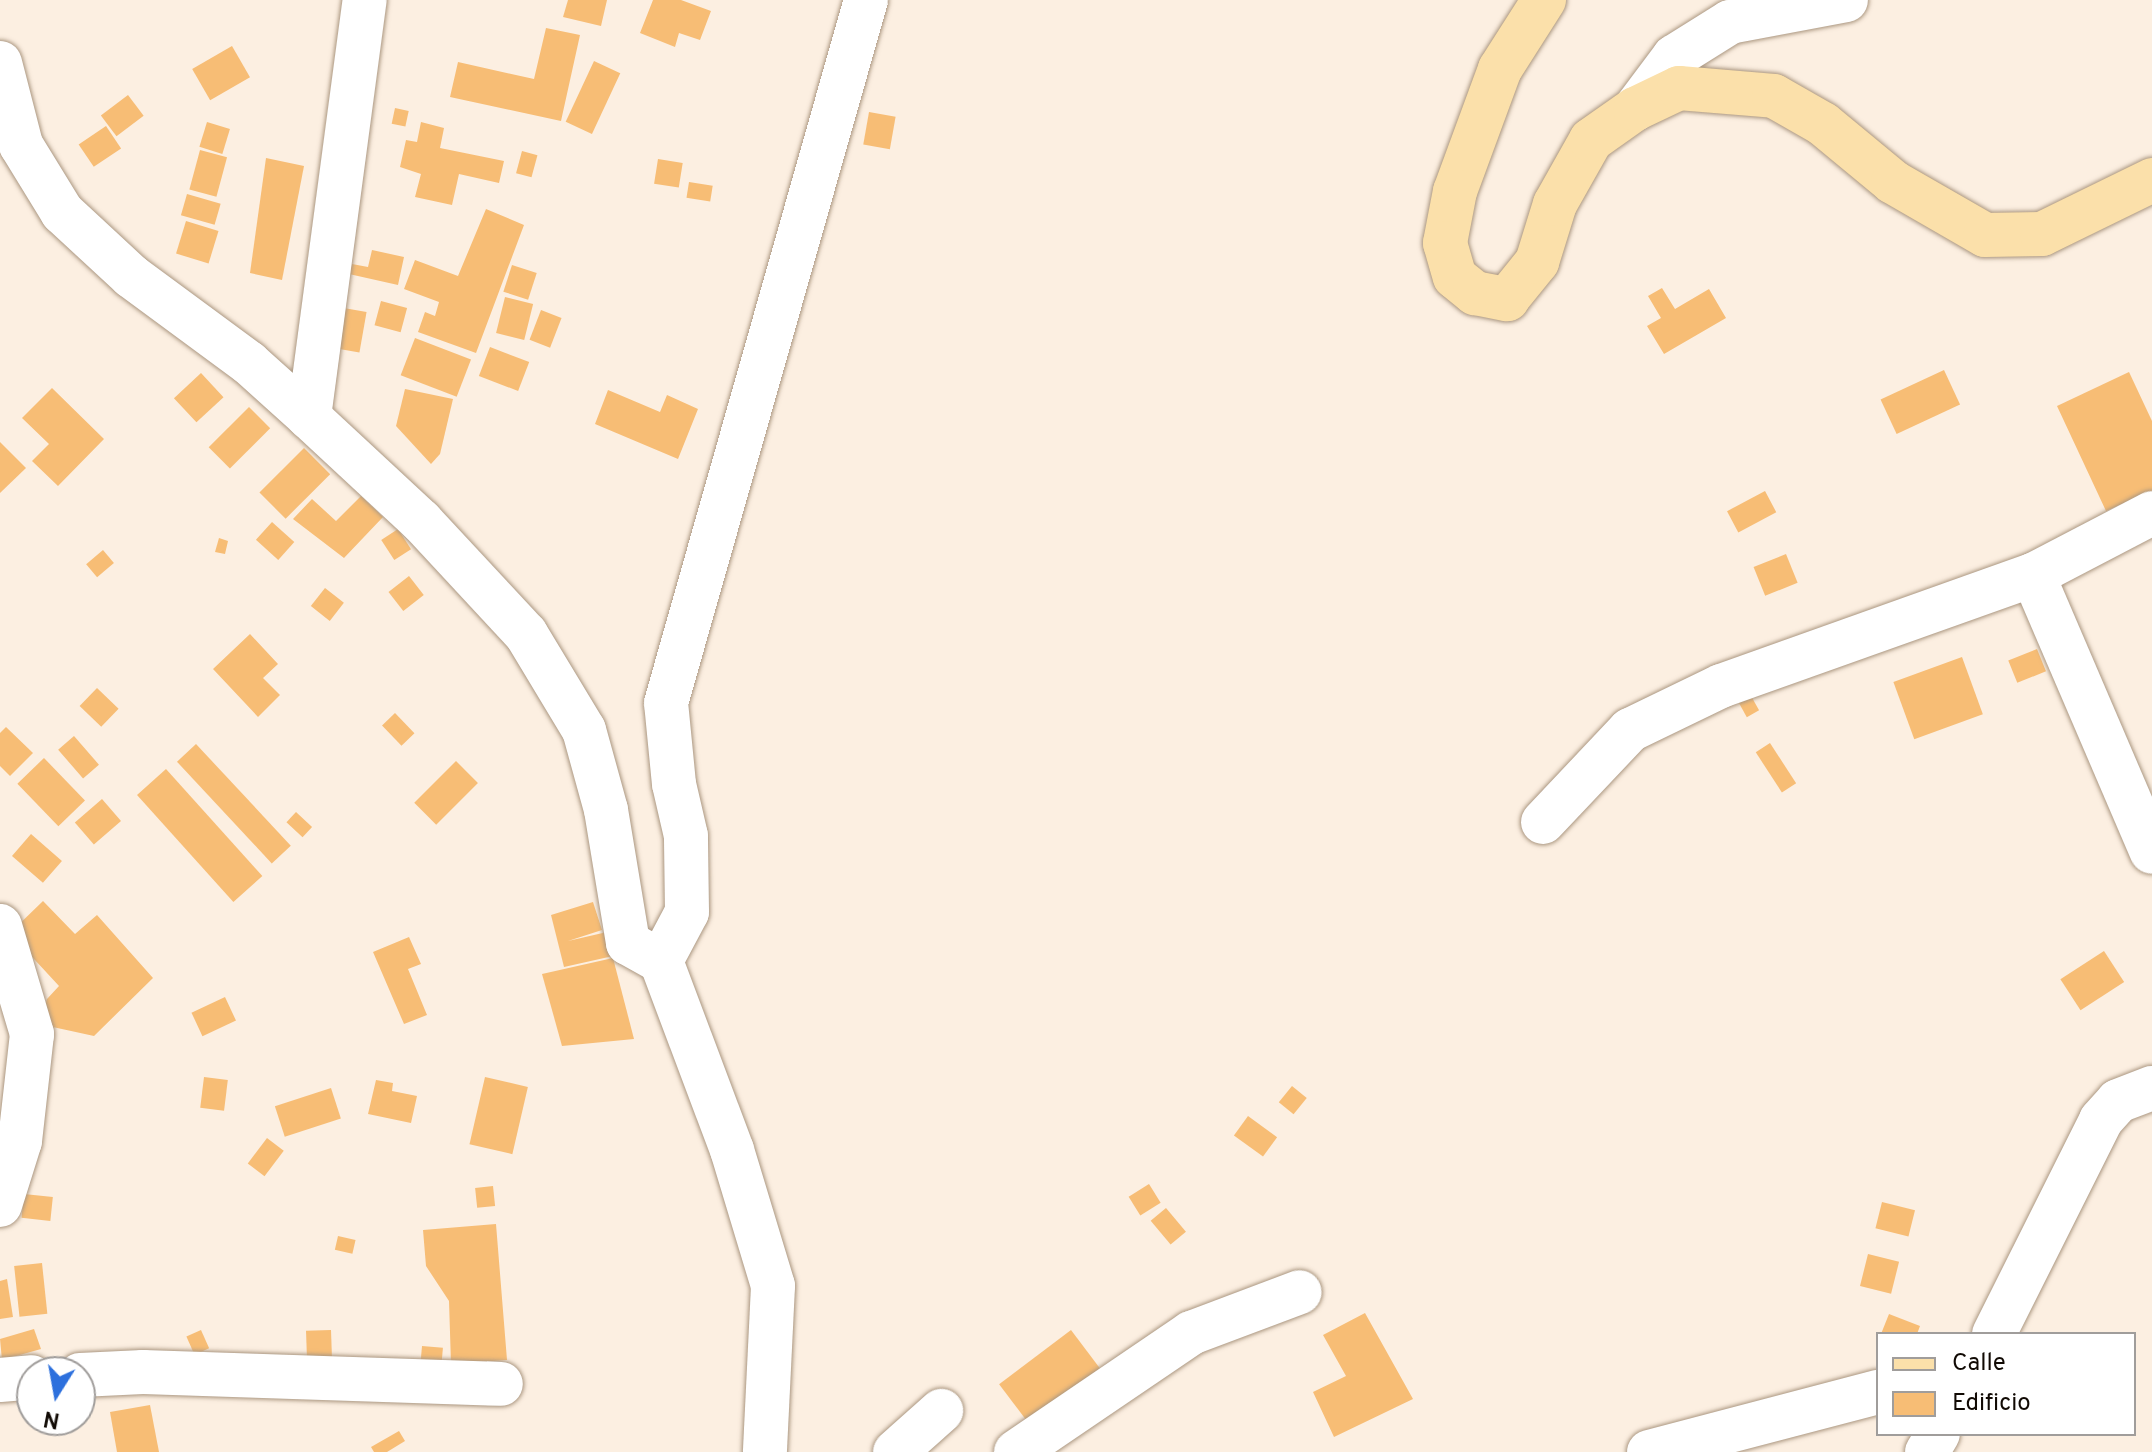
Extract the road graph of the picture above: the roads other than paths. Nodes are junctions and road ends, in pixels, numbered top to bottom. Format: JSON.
{"nodes":[{"id":1,"x":365,"y":0,"type":"edge"},
{"id":2,"x":866,"y":0,"type":"edge"},
{"id":3,"x":1544,"y":0,"type":"edge"},
{"id":4,"x":1846,"y":0,"type":"edge"},
{"id":5,"x":0,"y":63,"type":"edge"},
{"id":6,"x":1635,"y":109,"type":"junction"},
{"id":7,"x":2152,"y":180,"type":"edge"},
{"id":8,"x":309,"y":417,"type":"junction"},
{"id":9,"x":2152,"y":513,"type":"edge"},
{"id":10,"x":2033,"y":575,"type":"junction"},
{"id":11,"x":1543,"y":822,"type":"dead end"},
{"id":12,"x":2152,"y":852,"type":"edge"},
{"id":13,"x":0,"y":926,"type":"edge"},
{"id":14,"x":661,"y":961,"type":"junction"},
{"id":15,"x":2152,"y":1088,"type":"edge"},
{"id":16,"x":0,"y":1205,"type":"edge"},
{"id":17,"x":1300,"y":1292,"type":"dead end"},
{"id":18,"x":1995,"y":1332,"type":"edge"},
{"id":19,"x":96,"y":1374,"type":"edge"},
{"id":20,"x":501,"y":1384,"type":"dead end"},
{"id":21,"x":1876,"y":1393,"type":"edge"},
{"id":22,"x":941,"y":1411,"type":"dead end"},
{"id":23,"x":765,"y":1452,"type":"edge"},
{"id":24,"x":895,"y":1452,"type":"edge"},
{"id":25,"x":1016,"y":1452,"type":"edge"},
{"id":26,"x":1649,"y":1452,"type":"edge"}],
"edges":[{"from":1,"to":8,"type":"street"},
{"from":2,"to":14,"type":"street"},
{"from":3,"to":6,"type":"main road"},
{"from":4,"to":6,"type":"street"},
{"from":5,"to":8,"type":"street"},
{"from":6,"to":7,"type":"main road"},
{"from":8,"to":14,"type":"street"},
{"from":9,"to":10,"type":"street"},
{"from":10,"to":11,"type":"street"},
{"from":10,"to":12,"type":"street"},
{"from":13,"to":16,"type":"street"},
{"from":14,"to":23,"type":"street"},
{"from":15,"to":18,"type":"street"},
{"from":17,"to":25,"type":"street"},
{"from":19,"to":20,"type":"street"},
{"from":21,"to":26,"type":"street"},
{"from":22,"to":24,"type":"street"}]}
